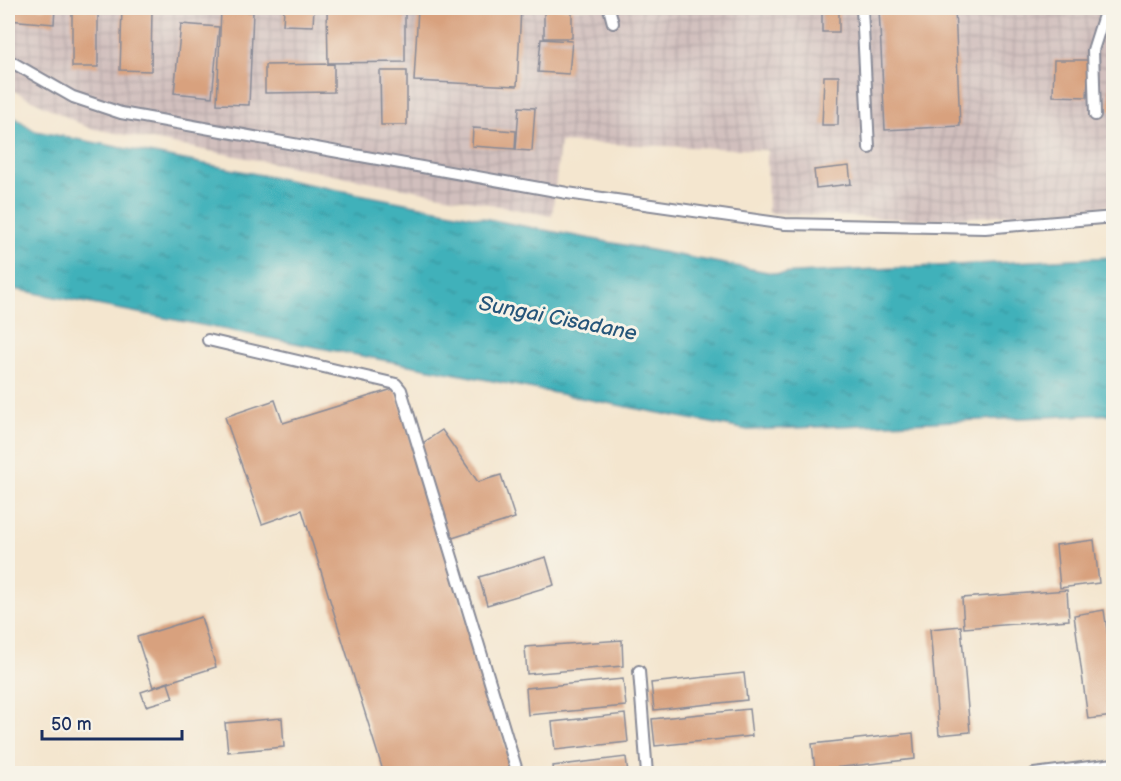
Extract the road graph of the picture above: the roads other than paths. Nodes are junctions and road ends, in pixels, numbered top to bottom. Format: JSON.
{"nodes":[{"id":1,"x":609,"y":8,"type":"edge"},
{"id":2,"x":862,"y":8,"type":"edge"},
{"id":3,"x":1104,"y":8,"type":"edge"},
{"id":4,"x":614,"y":23,"type":"dead end"},
{"id":5,"x":8,"y":60,"type":"edge"},
{"id":6,"x":1095,"y":115,"type":"dead end"},
{"id":7,"x":869,"y":148,"type":"dead end"},
{"id":8,"x":1113,"y":217,"type":"edge"},
{"id":9,"x":208,"y":340,"type":"dead end"},
{"id":10,"x":639,"y":671,"type":"dead end"},
{"id":11,"x":1113,"y":764,"type":"edge"},
{"id":12,"x":518,"y":774,"type":"edge"},
{"id":13,"x":647,"y":774,"type":"edge"},
{"id":14,"x":1034,"y":774,"type":"edge"}],
"edges":[{"from":1,"to":4,"type":"lane"},
{"from":2,"to":7,"type":"lane"},
{"from":3,"to":6,"type":"lane"},
{"from":5,"to":8,"type":"lane"},
{"from":9,"to":12,"type":"lane"},
{"from":10,"to":13,"type":"lane"},
{"from":11,"to":14,"type":"lane"}]}
